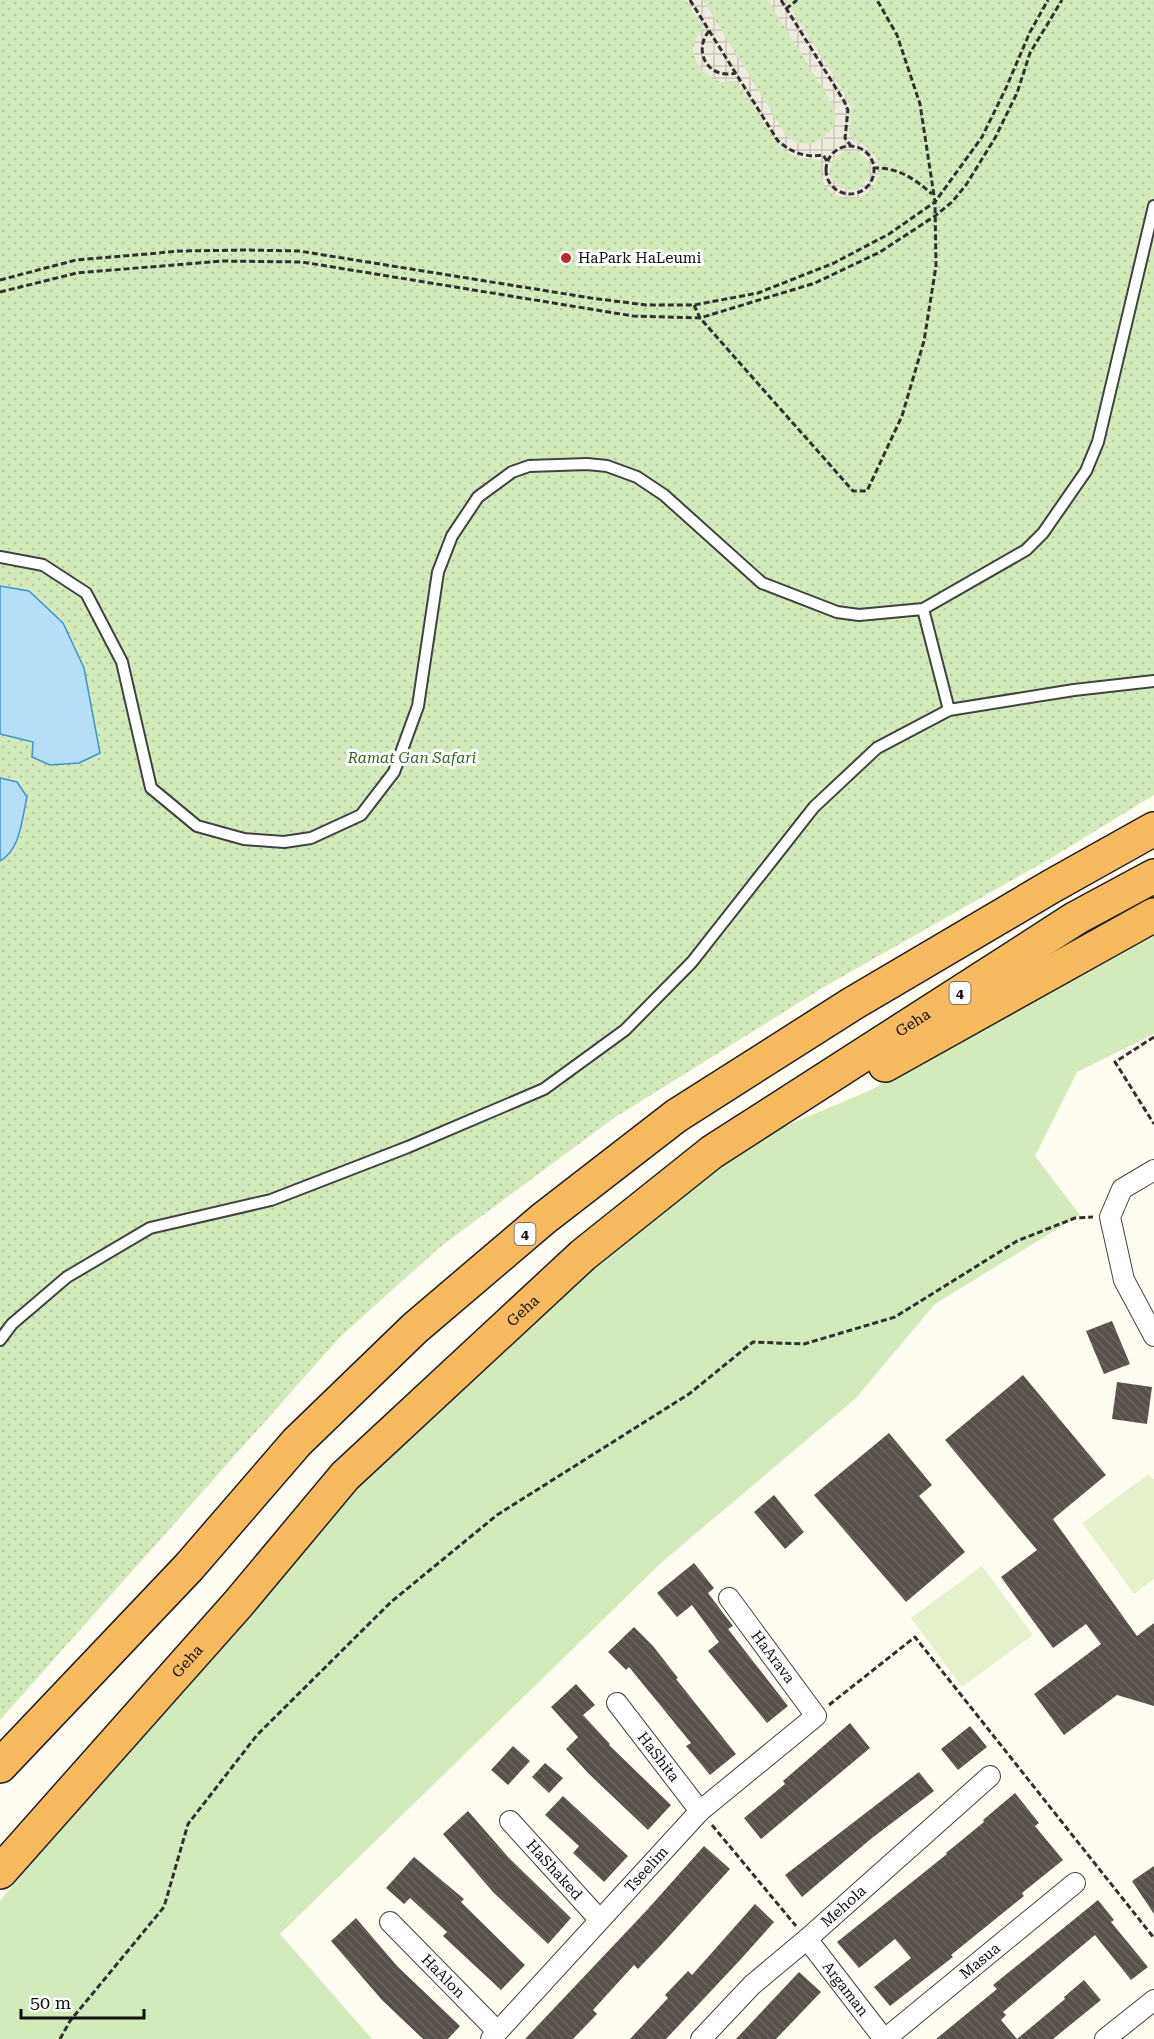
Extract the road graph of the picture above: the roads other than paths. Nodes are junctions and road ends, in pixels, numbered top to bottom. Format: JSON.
{"nodes":[{"id":1,"x":1154,"y":206,"type":"edge"},
{"id":2,"x":1150,"y":239,"type":"edge"},
{"id":3,"x":0,"y":558,"type":"edge"},
{"id":4,"x":923,"y":609,"type":"junction"},
{"id":5,"x":1154,"y":681,"type":"edge"},
{"id":6,"x":949,"y":710,"type":"junction"},
{"id":7,"x":1154,"y":829,"type":"edge"},
{"id":8,"x":1154,"y":876,"type":"edge"},
{"id":9,"x":1154,"y":915,"type":"edge"},
{"id":10,"x":770,"y":1114,"type":"junction"},
{"id":11,"x":1154,"y":1170,"type":"edge"},
{"id":12,"x":1154,"y":1336,"type":"edge"},
{"id":13,"x":0,"y":1340,"type":"edge"},
{"id":14,"x":729,"y":1598,"type":"dead end"},
{"id":15,"x":617,"y":1702,"type":"dead end"},
{"id":16,"x":816,"y":1716,"type":"joint"},
{"id":17,"x":0,"y":1766,"type":"edge"},
{"id":18,"x":990,"y":1776,"type":"dead end"},
{"id":19,"x":700,"y":1811,"type":"junction"},
{"id":20,"x":510,"y":1821,"type":"dead end"},
{"id":21,"x":0,"y":1872,"type":"edge"},
{"id":22,"x":1075,"y":1883,"type":"dead end"},
{"id":23,"x":599,"y":1919,"type":"junction"},
{"id":24,"x":390,"y":1922,"type":"dead end"},
{"id":25,"x":807,"y":1939,"type":"junction"},
{"id":26,"x":1154,"y":2000,"type":"edge"},
{"id":27,"x":494,"y":2035,"type":"edge"},
{"id":28,"x":701,"y":2039,"type":"edge"},
{"id":29,"x":884,"y":2039,"type":"edge"},
{"id":30,"x":1105,"y":2039,"type":"edge"}],
"edges":[{"from":1,"to":2,"type":"lane"},
{"from":2,"to":4,"type":"lane"},
{"from":3,"to":4,"type":"lane"},
{"from":4,"to":6,"type":"lane"},
{"from":5,"to":6,"type":"lane"},
{"from":6,"to":13,"type":"lane"},
{"from":7,"to":17,"type":"highway","number":"4"},
{"from":8,"to":10,"type":"highway","name":"Geha","number":"4"},
{"from":9,"to":10,"type":"highway"},
{"from":10,"to":21,"type":"highway","name":"Geha","number":"4"},
{"from":11,"to":12,"type":"street"},
{"from":14,"to":16,"type":"street","name":"HaArava"},
{"from":15,"to":19,"type":"street","name":"HaShita"},
{"from":16,"to":19,"type":"street","name":"Tseelim"},
{"from":18,"to":25,"type":"street","name":"Mehola"},
{"from":19,"to":23,"type":"street","name":"Tseelim"},
{"from":20,"to":23,"type":"street","name":"HaShaked"},
{"from":22,"to":29,"type":"street","name":"Masua"},
{"from":23,"to":27,"type":"street","name":"Tseelim"},
{"from":24,"to":27,"type":"street","name":"HaAlon"},
{"from":25,"to":28,"type":"street","name":"Mehola"},
{"from":25,"to":29,"type":"street","name":"Argaman"},
{"from":26,"to":30,"type":"street"}]}
